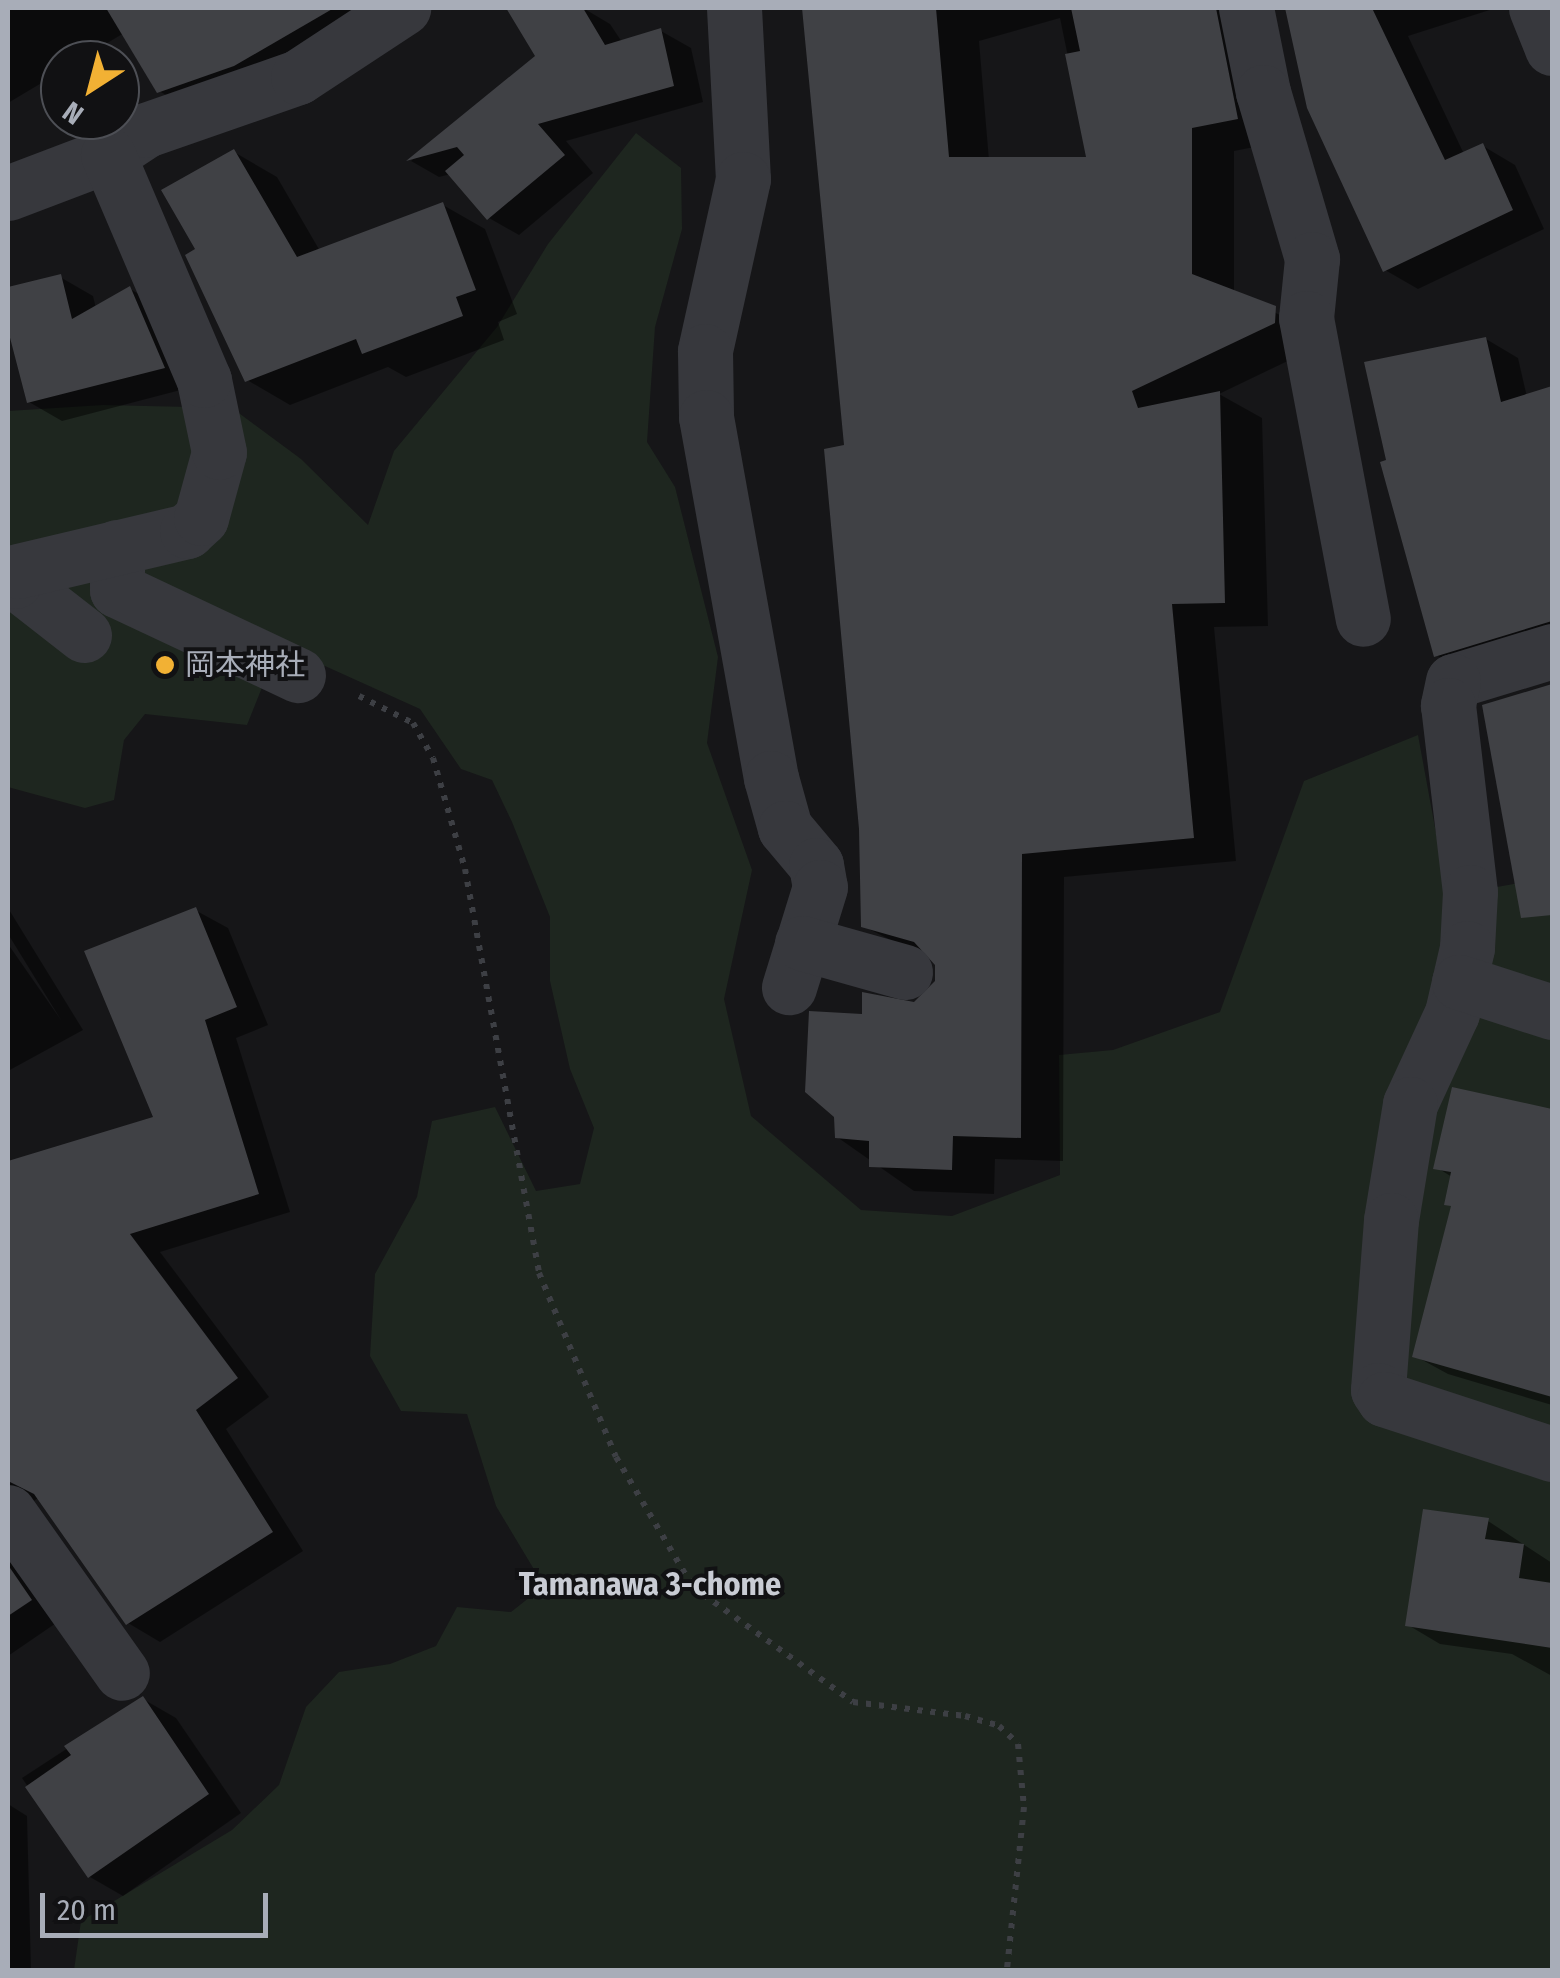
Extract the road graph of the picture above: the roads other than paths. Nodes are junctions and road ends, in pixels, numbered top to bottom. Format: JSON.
{"nodes":[{"id":1,"x":404,"y":8,"type":"edge"},
{"id":2,"x":734,"y":8,"type":"edge"},
{"id":3,"x":1246,"y":8,"type":"edge"},
{"id":4,"x":1536,"y":8,"type":"edge"},
{"id":5,"x":1552,"y":48,"type":"edge"},
{"id":6,"x":108,"y":154,"type":"junction"},
{"id":7,"x":8,"y":194,"type":"edge"},
{"id":8,"x":117,"y":547,"type":"junction"},
{"id":9,"x":1363,"y":619,"type":"dead end"},
{"id":10,"x":84,"y":635,"type":"dead end"},
{"id":11,"x":1552,"y":651,"type":"edge"},
{"id":12,"x":298,"y":675,"type":"road end"},
{"id":13,"x":905,"y":972,"type":"dead end"},
{"id":14,"x":1459,"y":982,"type":"junction"},
{"id":15,"x":1552,"y":1012,"type":"edge"},
{"id":16,"x":1552,"y":1454,"type":"edge"},
{"id":17,"x":8,"y":1512,"type":"edge"},
{"id":18,"x":122,"y":1673,"type":"dead end"}],
"edges":[{"from":1,"to":6,"type":"street"},
{"from":2,"to":13,"type":"street"},
{"from":3,"to":9,"type":"street"},
{"from":4,"to":5,"type":"street"},
{"from":6,"to":7,"type":"street"},
{"from":6,"to":8,"type":"street"},
{"from":8,"to":10,"type":"street"},
{"from":8,"to":12,"type":"street"},
{"from":11,"to":14,"type":"street"},
{"from":14,"to":15,"type":"street"},
{"from":14,"to":16,"type":"street"},
{"from":17,"to":18,"type":"street"}]}
